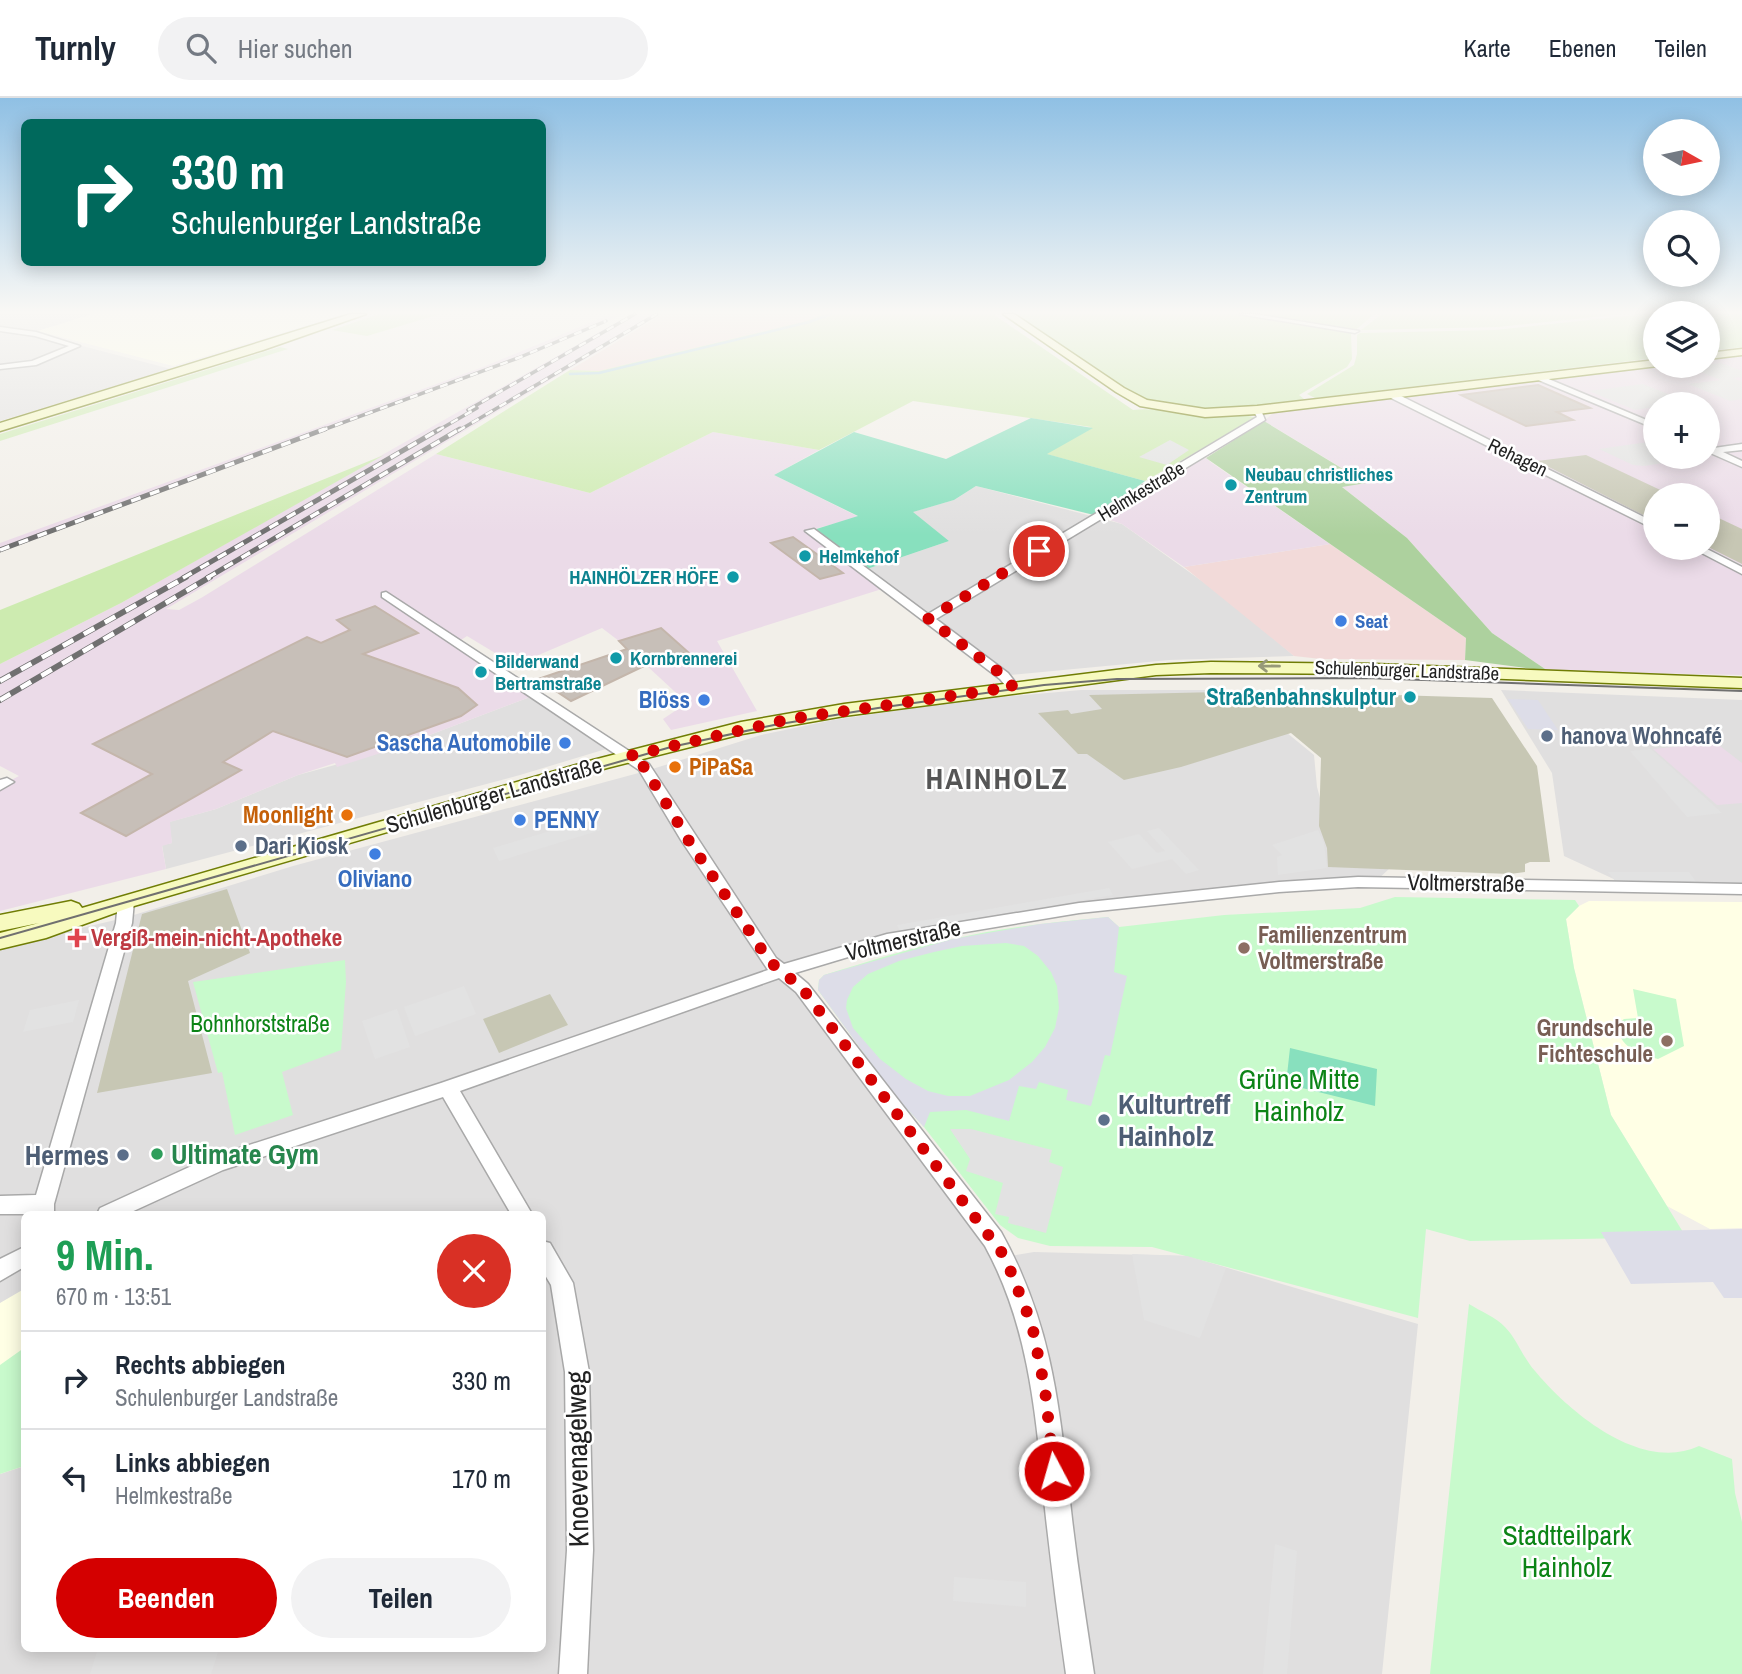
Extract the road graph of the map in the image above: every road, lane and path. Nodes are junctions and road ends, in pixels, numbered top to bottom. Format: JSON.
{"nodes":[{"id":1,"x":130,"y":388,"type":"edge"},
{"id":2,"x":1116,"y":388,"type":"edge"},
{"id":3,"x":1453,"y":388,"type":"edge"},
{"id":4,"x":1564,"y":388,"type":"edge"},
{"id":5,"x":1392,"y":395,"type":"junction"},
{"id":6,"x":1257,"y":410,"type":"junction"},
{"id":7,"x":1643,"y":421,"type":"edge"},
{"id":8,"x":0,"y":427,"type":"edge"},
{"id":9,"x":1742,"y":447,"type":"edge"},
{"id":10,"x":1720,"y":449,"type":"edge"},
{"id":11,"x":1720,"y":454,"type":"edge"},
{"id":12,"x":1742,"y":464,"type":"edge"},
{"id":13,"x":1643,"y":520,"type":"edge"},
{"id":14,"x":810,"y":531,"type":"dead end"},
{"id":15,"x":1720,"y":560,"type":"edge"},
{"id":16,"x":1742,"y":571,"type":"edge"},
{"id":17,"x":386,"y":595,"type":"dead end"},
{"id":18,"x":928,"y":619,"type":"junction"},
{"id":19,"x":1073,"y":681,"type":"junction"},
{"id":20,"x":1742,"y":683,"type":"edge"},
{"id":21,"x":1013,"y":687,"type":"junction"},
{"id":22,"x":1742,"y":694,"type":"edge"},
{"id":23,"x":628,"y":755,"type":"junction"},
{"id":24,"x":1742,"y":888,"type":"edge"},
{"id":25,"x":126,"y":901,"type":"junction"},
{"id":26,"x":0,"y":923,"type":"edge"},
{"id":27,"x":0,"y":941,"type":"edge"},
{"id":28,"x":782,"y":971,"type":"junction"},
{"id":29,"x":448,"y":1088,"type":"junction"},
{"id":30,"x":0,"y":1205,"type":"edge"},
{"id":31,"x":44,"y":1209,"type":"edge"},
{"id":32,"x":114,"y":1211,"type":"edge"},
{"id":33,"x":520,"y":1211,"type":"edge"},
{"id":34,"x":546,"y":1257,"type":"edge"},
{"id":35,"x":21,"y":1258,"type":"edge"},
{"id":36,"x":0,"y":1271,"type":"edge"},
{"id":37,"x":573,"y":1674,"type":"edge"},
{"id":38,"x":1080,"y":1674,"type":"edge"}],
"edges":[{"from":1,"to":8,"type":"main road"},
{"from":2,"to":6,"type":"main road"},
{"from":3,"to":5,"type":"main road"},
{"from":4,"to":7,"type":"street"},
{"from":5,"to":6,"type":"main road"},
{"from":5,"to":13,"type":"street","name":"Rehagen"},
{"from":6,"to":18,"type":"street","name":"Helmkestraße"},
{"from":9,"to":10,"type":"street"},
{"from":11,"to":12,"type":"street"},
{"from":14,"to":18,"type":"street"},
{"from":15,"to":16,"type":"street"},
{"from":17,"to":23,"type":"street"},
{"from":18,"to":21,"type":"street"},
{"from":20,"to":19,"type":"main road","name":"Schulenburger Landstraße","one_way":true},
{"from":19,"to":21,"type":"main road","name":"Schulenburger Landstraße"},
{"from":19,"to":22,"type":"main road","name":"Schulenburger Landstraße"},
{"from":21,"to":23,"type":"main road","name":"Schulenburger Landstraße"},
{"from":23,"to":25,"type":"main road","name":"Schulenburger Landstraße"},
{"from":23,"to":28,"type":"street"},
{"from":24,"to":28,"type":"street","name":"Voltmerstraße"},
{"from":25,"to":26,"type":"main road","name":"Schulenburger Landstraße"},
{"from":25,"to":27,"type":"main road","name":"Schulenburger Landstraße"},
{"from":25,"to":31,"type":"street"},
{"from":28,"to":29,"type":"street","name":"Voltmerstraße"},
{"from":28,"to":38,"type":"street"},
{"from":29,"to":32,"type":"street","name":"Voltmerstraße"},
{"from":29,"to":33,"type":"street"},
{"from":30,"to":31,"type":"street"},
{"from":34,"to":37,"type":"street","name":"Knoevenagelweg"},
{"from":35,"to":36,"type":"street"}]}
